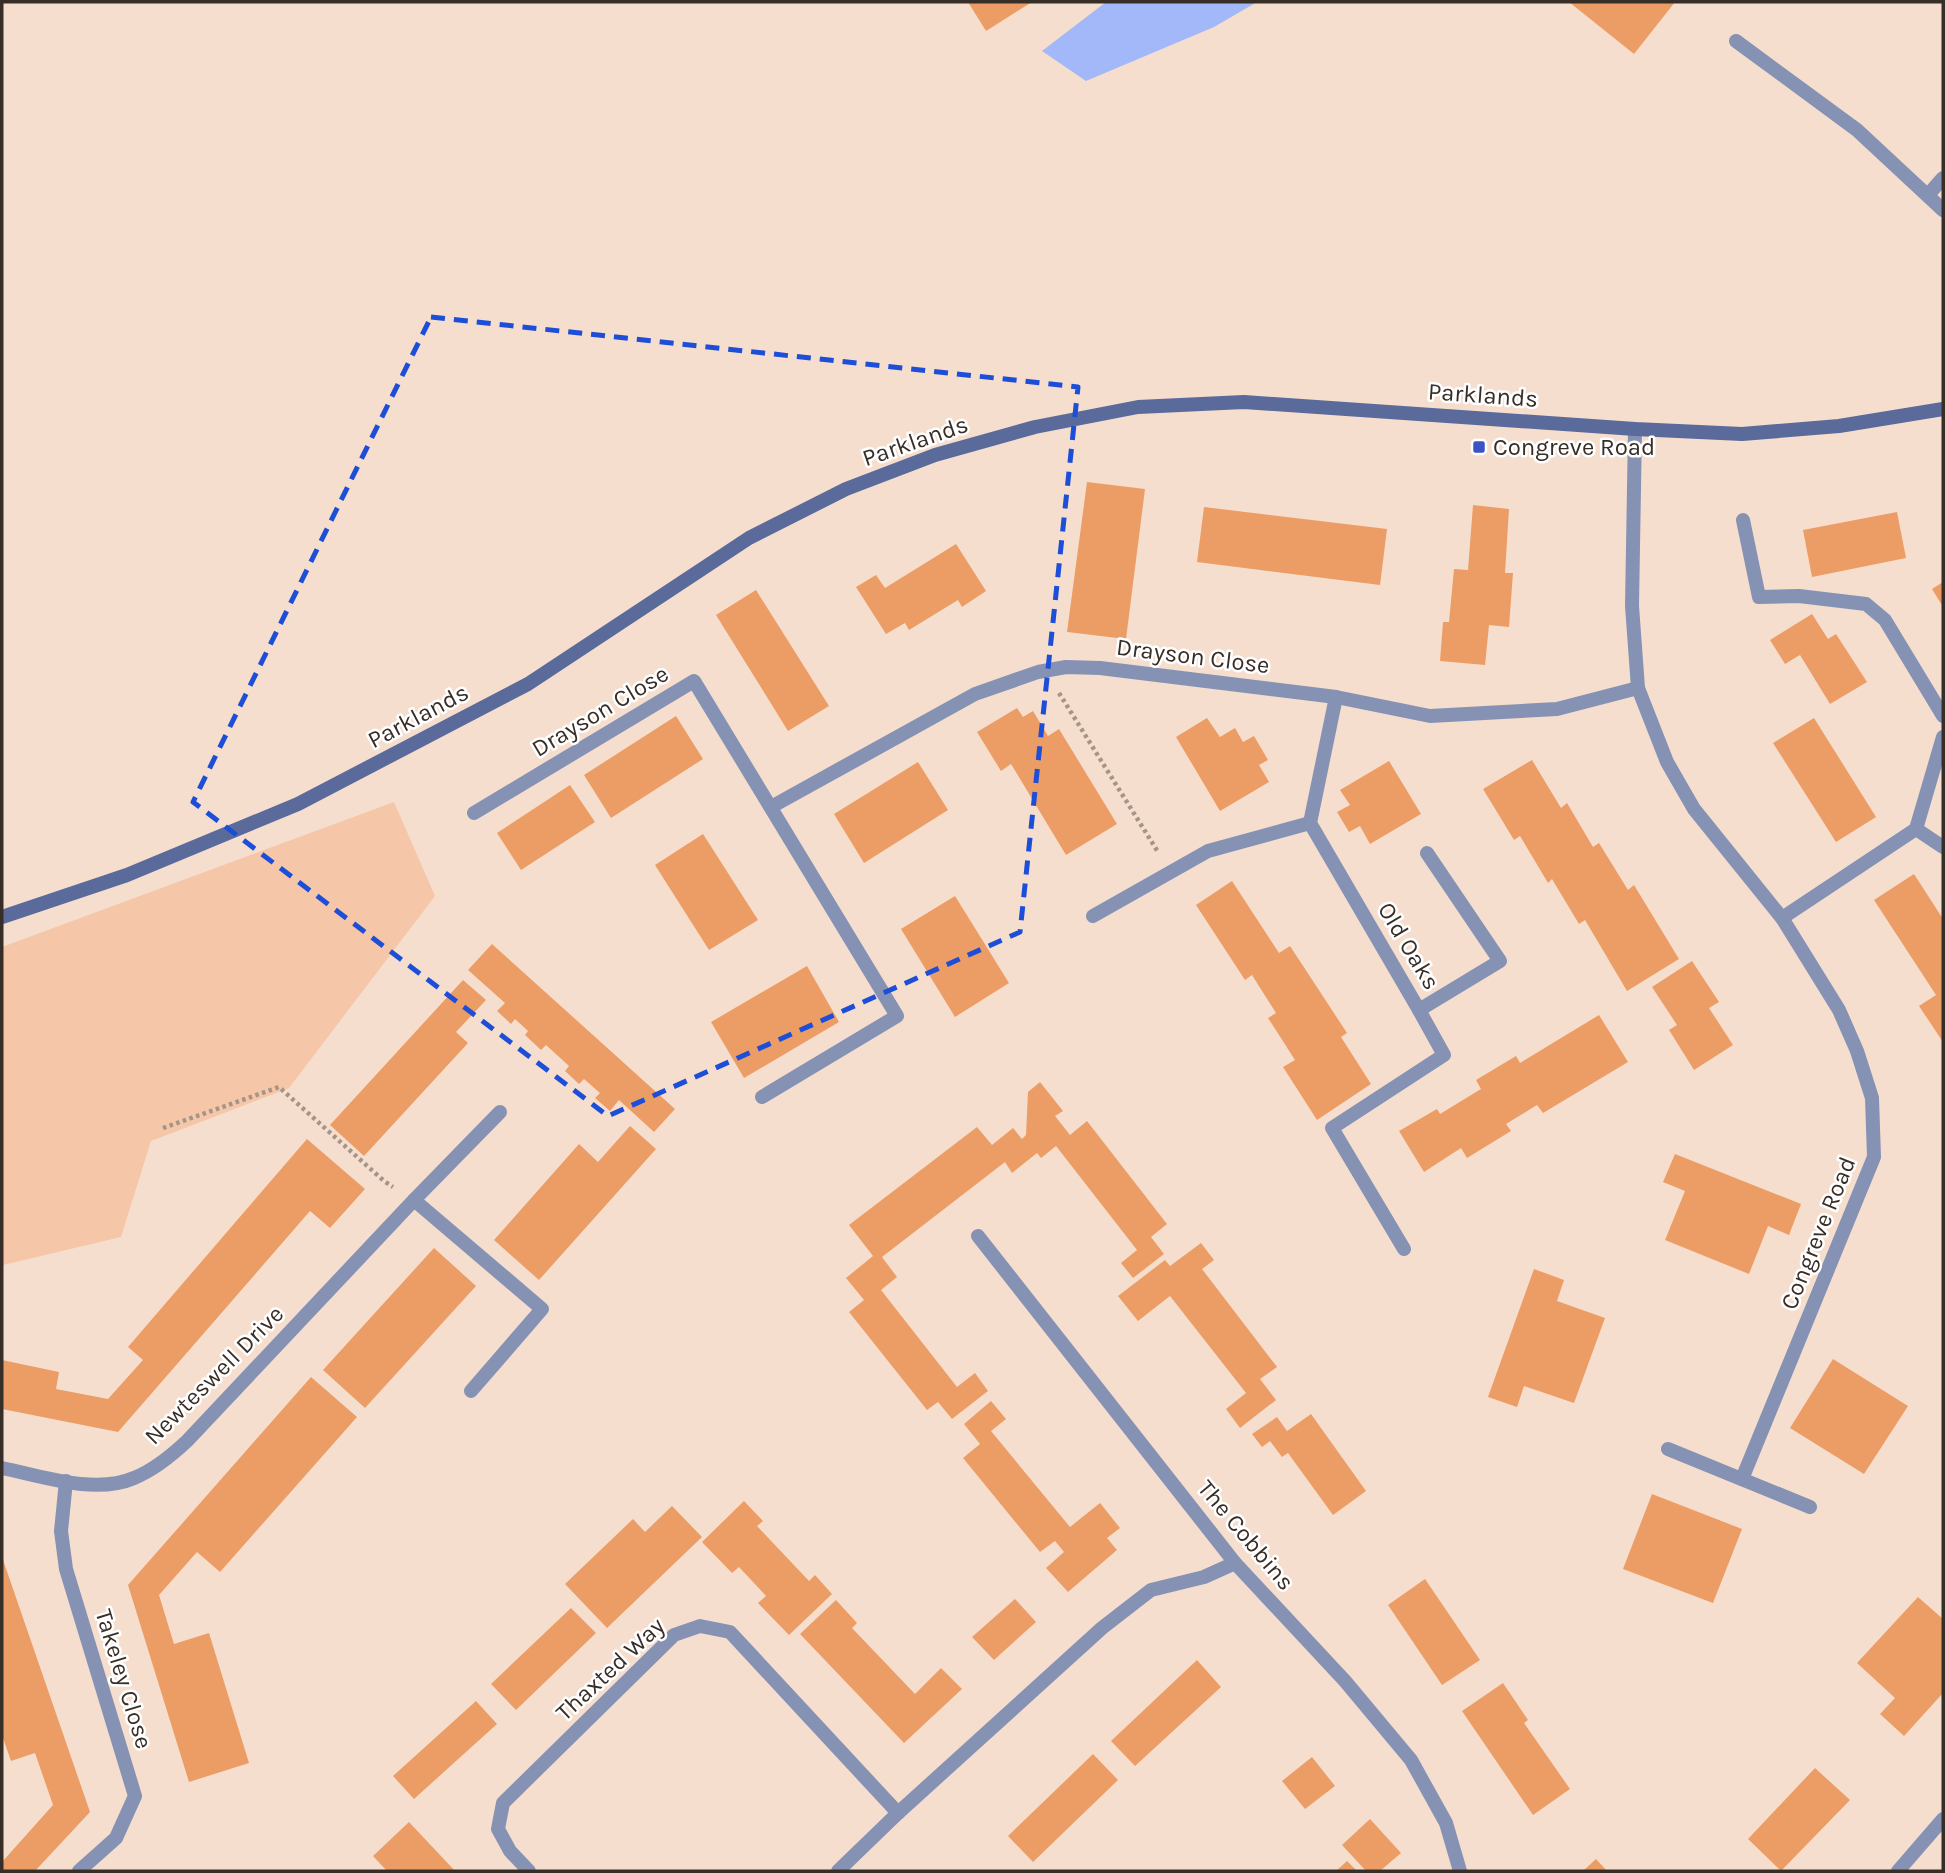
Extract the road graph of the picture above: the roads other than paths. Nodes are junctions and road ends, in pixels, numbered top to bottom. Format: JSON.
{"nodes":[{"id":1,"x":1736,"y":41,"type":"dead end"},
{"id":2,"x":1943,"y":177,"type":"edge"},
{"id":3,"x":1928,"y":195,"type":"junction"},
{"id":4,"x":1943,"y":210,"type":"edge"},
{"id":5,"x":1943,"y":408,"type":"edge"},
{"id":6,"x":1635,"y":429,"type":"junction"},
{"id":7,"x":1742,"y":520,"type":"dead end"},
{"id":8,"x":1638,"y":688,"type":"junction"},
{"id":9,"x":1336,"y":696,"type":"junction"},
{"id":10,"x":1943,"y":716,"type":"edge"},
{"id":11,"x":1943,"y":737,"type":"edge"},
{"id":12,"x":771,"y":807,"type":"junction"},
{"id":13,"x":474,"y":813,"type":"dead end"},
{"id":14,"x":1310,"y":823,"type":"junction"},
{"id":15,"x":1916,"y":829,"type":"junction"},
{"id":16,"x":1943,"y":847,"type":"edge"},
{"id":17,"x":1427,"y":853,"type":"dead end"},
{"id":18,"x":2,"y":916,"type":"edge"},
{"id":19,"x":1093,"y":916,"type":"dead end"},
{"id":20,"x":1782,"y":918,"type":"junction"},
{"id":21,"x":1419,"y":1010,"type":"junction"},
{"id":22,"x":762,"y":1097,"type":"dead end"},
{"id":23,"x":500,"y":1112,"type":"dead end"},
{"id":24,"x":414,"y":1200,"type":"junction"},
{"id":25,"x":978,"y":1236,"type":"dead end"},
{"id":26,"x":1404,"y":1250,"type":"dead end"},
{"id":27,"x":471,"y":1391,"type":"dead end"},
{"id":28,"x":1668,"y":1449,"type":"dead end"},
{"id":29,"x":2,"y":1468,"type":"edge"},
{"id":30,"x":1742,"y":1479,"type":"junction"},
{"id":31,"x":66,"y":1481,"type":"junction"},
{"id":32,"x":1810,"y":1507,"type":"dead end"},
{"id":33,"x":1235,"y":1563,"type":"junction"},
{"id":34,"x":898,"y":1813,"type":"junction"},
{"id":35,"x":1943,"y":1819,"type":"edge"},
{"id":36,"x":79,"y":1871,"type":"edge"},
{"id":37,"x":529,"y":1871,"type":"edge"},
{"id":38,"x":838,"y":1871,"type":"edge"},
{"id":39,"x":1460,"y":1871,"type":"edge"},
{"id":40,"x":1898,"y":1871,"type":"edge"}],
"edges":[{"from":1,"to":3,"type":"street"},
{"from":2,"to":3,"type":"street"},
{"from":3,"to":4,"type":"street"},
{"from":5,"to":6,"type":"street","name":"Parklands"},
{"from":6,"to":8,"type":"street","name":"Congreve Road"},
{"from":6,"to":18,"type":"street","name":"Parklands"},
{"from":7,"to":10,"type":"street"},
{"from":8,"to":9,"type":"street","name":"Drayson Close"},
{"from":8,"to":20,"type":"street","name":"Congreve Road"},
{"from":9,"to":12,"type":"street","name":"Drayson Close"},
{"from":9,"to":14,"type":"street"},
{"from":11,"to":15,"type":"street"},
{"from":12,"to":13,"type":"street","name":"Drayson Close"},
{"from":12,"to":22,"type":"street","name":"Drayson Close"},
{"from":14,"to":19,"type":"street"},
{"from":14,"to":21,"type":"street","name":"Old Oaks"},
{"from":15,"to":16,"type":"street"},
{"from":15,"to":20,"type":"street"},
{"from":17,"to":21,"type":"street","name":"Old Oaks"},
{"from":20,"to":30,"type":"street","name":"Congreve Road"},
{"from":21,"to":26,"type":"street"},
{"from":23,"to":24,"type":"street","name":"Newteswell Drive"},
{"from":24,"to":27,"type":"street"},
{"from":24,"to":31,"type":"street","name":"Newteswell Drive"},
{"from":25,"to":33,"type":"street","name":"The Cobbins"},
{"from":28,"to":30,"type":"street"},
{"from":29,"to":31,"type":"street","name":"Newteswell Drive"},
{"from":30,"to":32,"type":"street"},
{"from":31,"to":36,"type":"street","name":"Takeley Close"},
{"from":33,"to":34,"type":"street"},
{"from":33,"to":39,"type":"street","name":"The Cobbins"},
{"from":34,"to":37,"type":"street","name":"Thaxted Way"},
{"from":34,"to":38,"type":"street"},
{"from":35,"to":40,"type":"street"}]}
